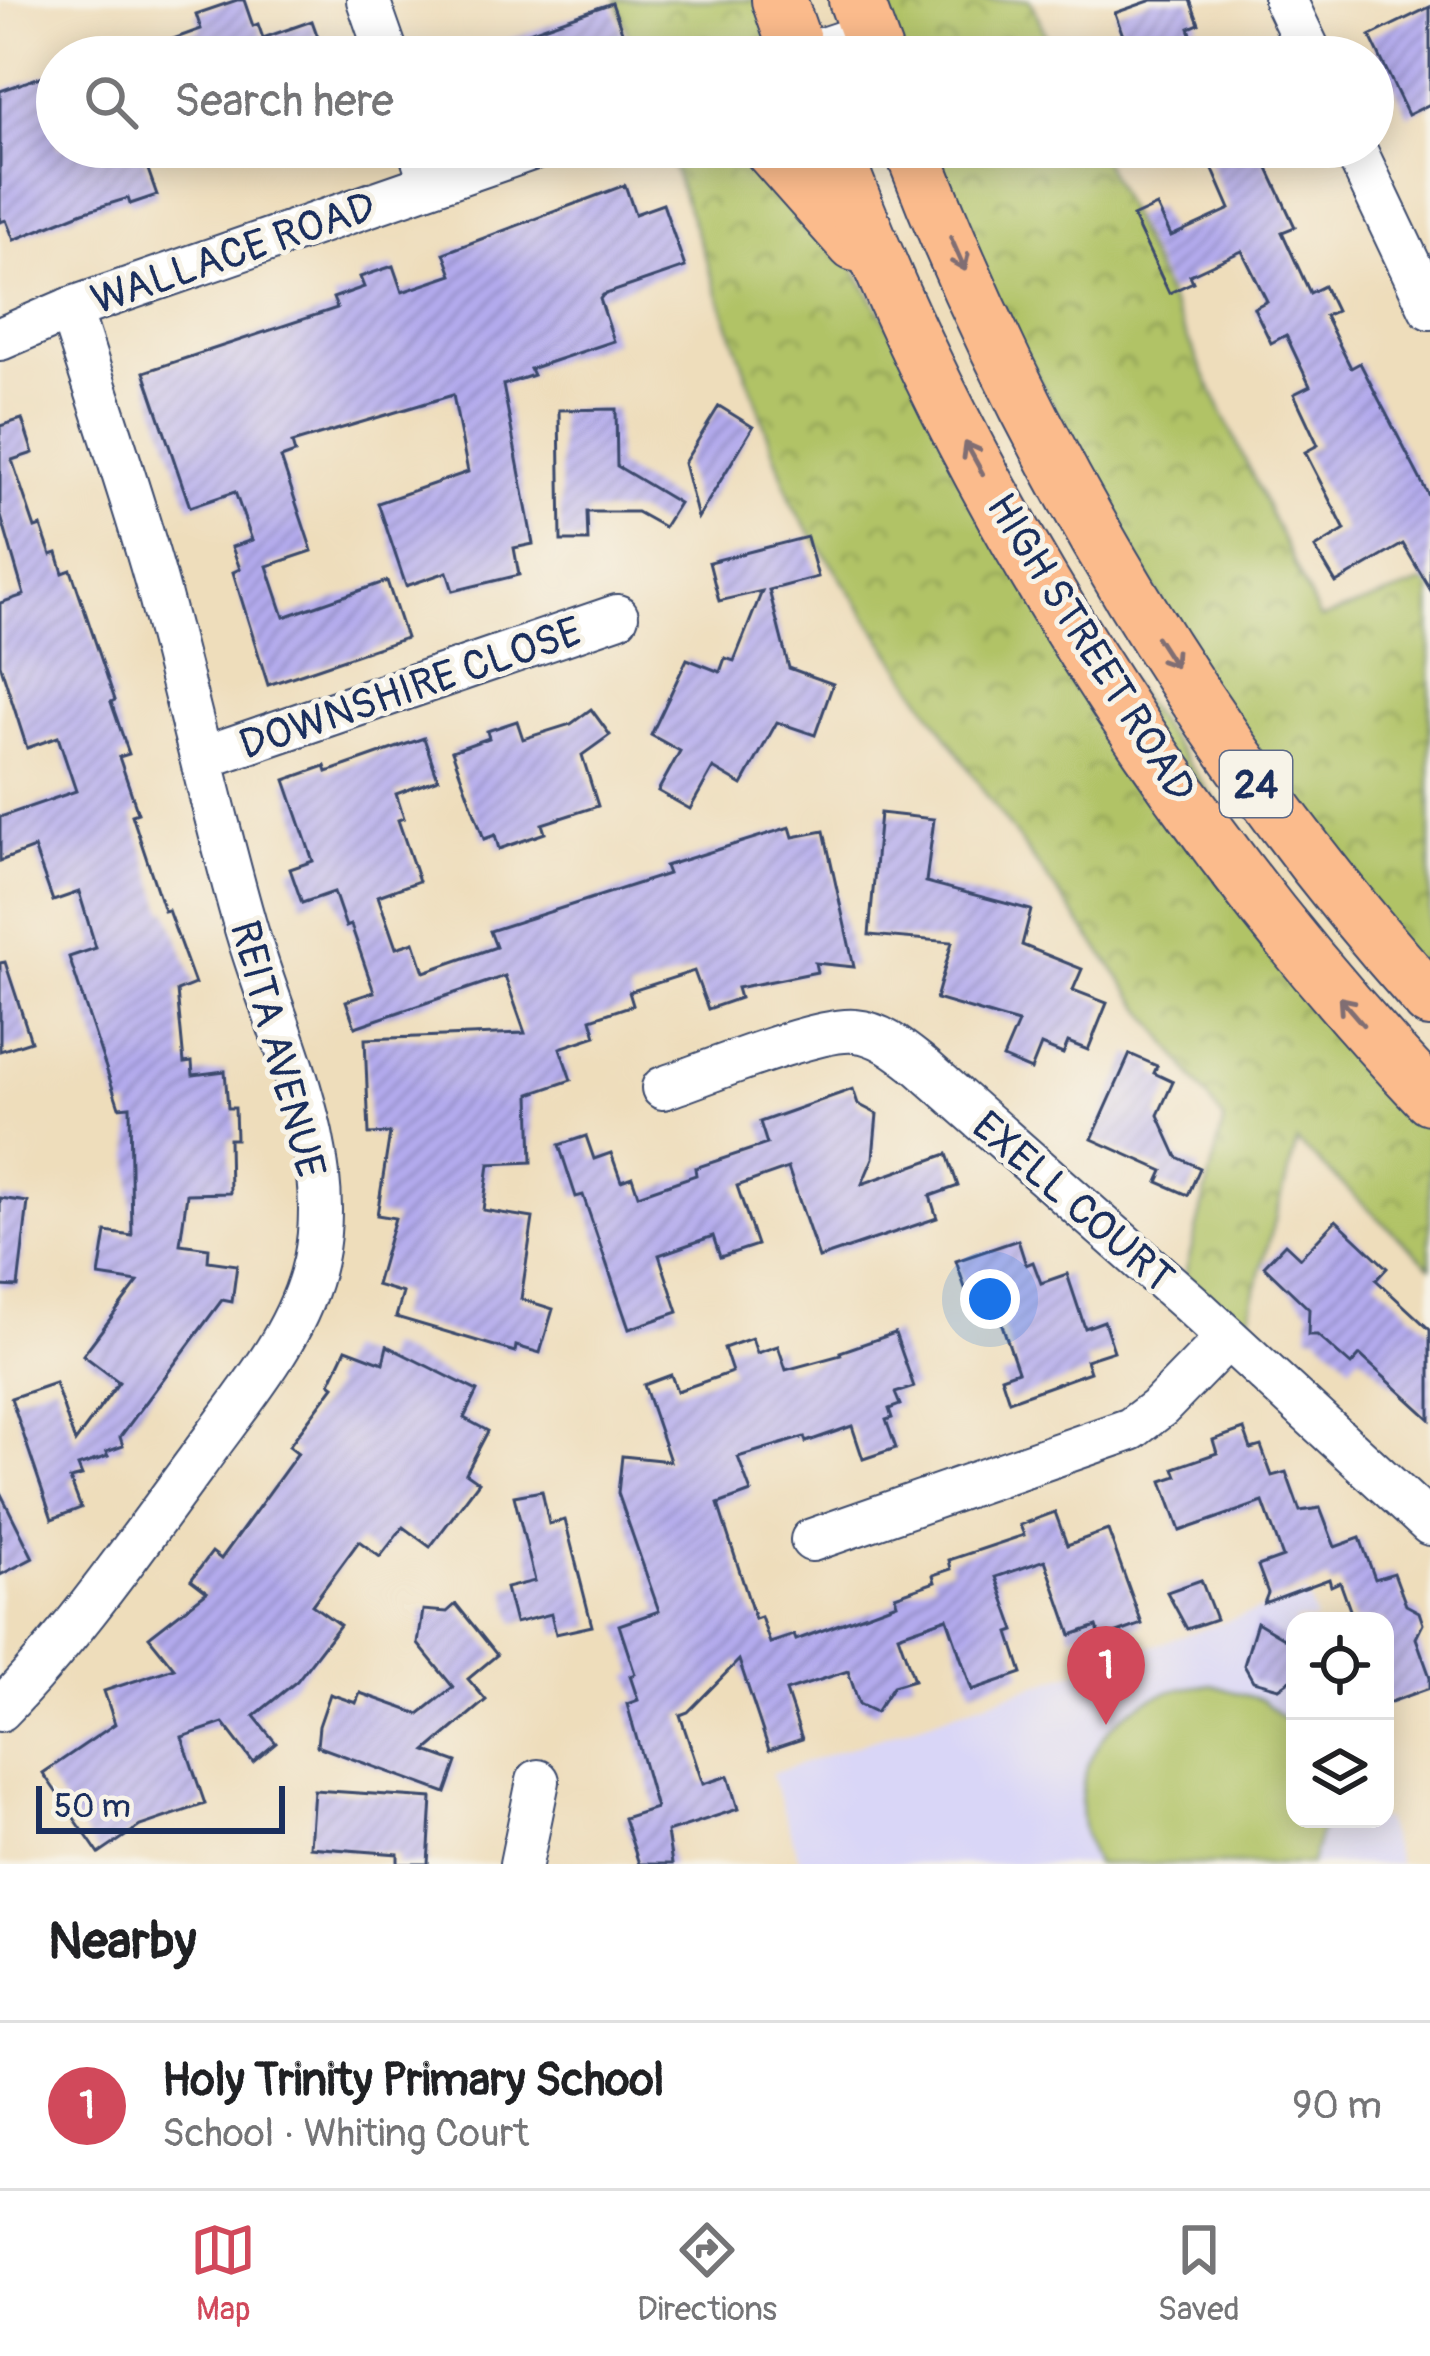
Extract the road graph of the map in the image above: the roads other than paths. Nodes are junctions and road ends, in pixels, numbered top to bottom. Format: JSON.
{"nodes":[{"id":1,"x":368,"y":0,"type":"edge"},
{"id":2,"x":779,"y":0,"type":"edge"},
{"id":3,"x":1285,"y":0,"type":"edge"},
{"id":4,"x":381,"y":36,"type":"edge"},
{"id":5,"x":792,"y":36,"type":"edge"},
{"id":6,"x":1302,"y":36,"type":"edge"},
{"id":7,"x":418,"y":168,"type":"edge"},
{"id":8,"x":788,"y":168,"type":"edge"},
{"id":9,"x":840,"y":168,"type":"edge"},
{"id":10,"x":920,"y":168,"type":"edge"},
{"id":11,"x":1364,"y":168,"type":"edge"},
{"id":12,"x":884,"y":277,"type":"junction"},
{"id":13,"x":1430,"y":308,"type":"edge"},
{"id":14,"x":70,"y":309,"type":"junction"},
{"id":15,"x":0,"y":339,"type":"edge"},
{"id":16,"x":617,"y":616,"type":"dead end"},
{"id":17,"x":202,"y":758,"type":"junction"},
{"id":18,"x":1430,"y":1000,"type":"edge"},
{"id":19,"x":663,"y":1088,"type":"dead end"},
{"id":20,"x":1430,"y":1097,"type":"edge"},
{"id":21,"x":1227,"y":1338,"type":"junction"},
{"id":22,"x":1430,"y":1525,"type":"edge"},
{"id":23,"x":812,"y":1540,"type":"dead end"},
{"id":24,"x":0,"y":1710,"type":"edge"},
{"id":25,"x":538,"y":1781,"type":"dead end"},
{"id":26,"x":520,"y":1864,"type":"edge"}],
"edges":[{"from":1,"to":4,"type":"street"},
{"from":2,"to":5,"type":"main road"},
{"from":3,"to":6,"type":"street"},
{"from":7,"to":14,"type":"street","name":"WALLACE ROAD"},
{"from":8,"to":12,"type":"main road"},
{"from":9,"to":12,"type":"main road","name":"HIGH STREET ROAD","number":"24"},
{"from":10,"to":18,"type":"main road","name":"HIGH STREET ROAD","number":"24","one_way":true},
{"from":11,"to":13,"type":"street"},
{"from":20,"to":12,"type":"main road","name":"HIGH STREET ROAD","number":"24","one_way":true},
{"from":14,"to":15,"type":"street","name":"WALLACE ROAD"},
{"from":14,"to":17,"type":"street","name":"REITA AVENUE"},
{"from":16,"to":17,"type":"street","name":"DOWNSHIRE CLOSE"},
{"from":17,"to":24,"type":"street","name":"REITA AVENUE"},
{"from":19,"to":21,"type":"street","name":"EXELL COURT"},
{"from":21,"to":22,"type":"street","name":"EXELL COURT"},
{"from":21,"to":23,"type":"street"},
{"from":25,"to":26,"type":"street"}]}
